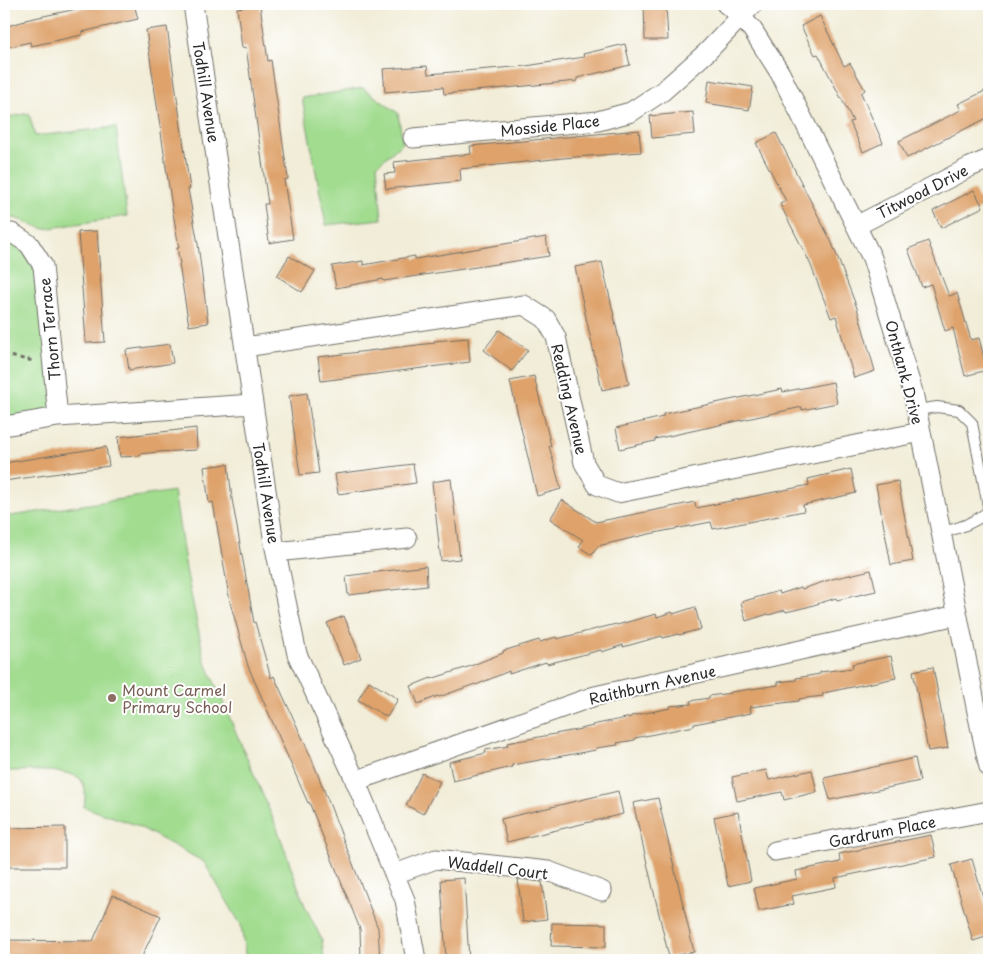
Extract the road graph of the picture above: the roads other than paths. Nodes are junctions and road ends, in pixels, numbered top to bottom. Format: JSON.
{"nodes":[{"id":1,"x":193,"y":4,"type":"edge"},
{"id":2,"x":738,"y":8,"type":"edge"},
{"id":3,"x":413,"y":138,"type":"dead end"},
{"id":4,"x":989,"y":159,"type":"edge"},
{"id":5,"x":856,"y":226,"type":"junction"},
{"id":6,"x":4,"y":234,"type":"edge"},
{"id":7,"x":245,"y":347,"type":"junction"},
{"id":8,"x":253,"y":404,"type":"junction"},
{"id":9,"x":917,"y":410,"type":"junction"},
{"id":10,"x":58,"y":417,"type":"junction"},
{"id":11,"x":4,"y":426,"type":"edge"},
{"id":12,"x":921,"y":432,"type":"junction"},
{"id":13,"x":941,"y":532,"type":"junction"},
{"id":14,"x":408,"y":538,"type":"dead end"},
{"id":15,"x":276,"y":552,"type":"junction"},
{"id":16,"x":957,"y":615,"type":"junction"},
{"id":17,"x":989,"y":763,"type":"edge"},
{"id":18,"x":355,"y":781,"type":"junction"},
{"id":19,"x":989,"y":811,"type":"edge"},
{"id":20,"x":775,"y":851,"type":"dead end"},
{"id":21,"x":394,"y":874,"type":"junction"},
{"id":22,"x":602,"y":891,"type":"dead end"},
{"id":23,"x":416,"y":960,"type":"edge"}],
"edges":[{"from":1,"to":7,"type":"street","name":"Todhill Avenue"},
{"from":2,"to":3,"type":"street","name":"Mosside Place"},
{"from":2,"to":5,"type":"street","name":"Onthank Drive"},
{"from":4,"to":5,"type":"street","name":"Titwood Drive"},
{"from":5,"to":9,"type":"street","name":"Onthank Drive"},
{"from":6,"to":10,"type":"street","name":"Thorn Terrace"},
{"from":7,"to":8,"type":"street","name":"Todhill Avenue"},
{"from":7,"to":12,"type":"street","name":"Redding Avenue"},
{"from":8,"to":10,"type":"street"},
{"from":8,"to":15,"type":"street","name":"Todhill Avenue"},
{"from":9,"to":12,"type":"street","name":"Onthank Drive"},
{"from":9,"to":13,"type":"lane"},
{"from":10,"to":11,"type":"street"},
{"from":12,"to":13,"type":"street","name":"Onthank Drive"},
{"from":13,"to":16,"type":"street","name":"Onthank Drive"},
{"from":14,"to":15,"type":"street"},
{"from":15,"to":18,"type":"street","name":"Todhill Avenue"},
{"from":16,"to":17,"type":"street","name":"Onthank Drive"},
{"from":16,"to":18,"type":"street","name":"Raithburn Avenue"},
{"from":18,"to":21,"type":"street","name":"Todhill Avenue"},
{"from":19,"to":20,"type":"street","name":"Gardrum Place"},
{"from":21,"to":22,"type":"street","name":"Waddell Court"},
{"from":21,"to":23,"type":"street","name":"Todhill Avenue"}]}
